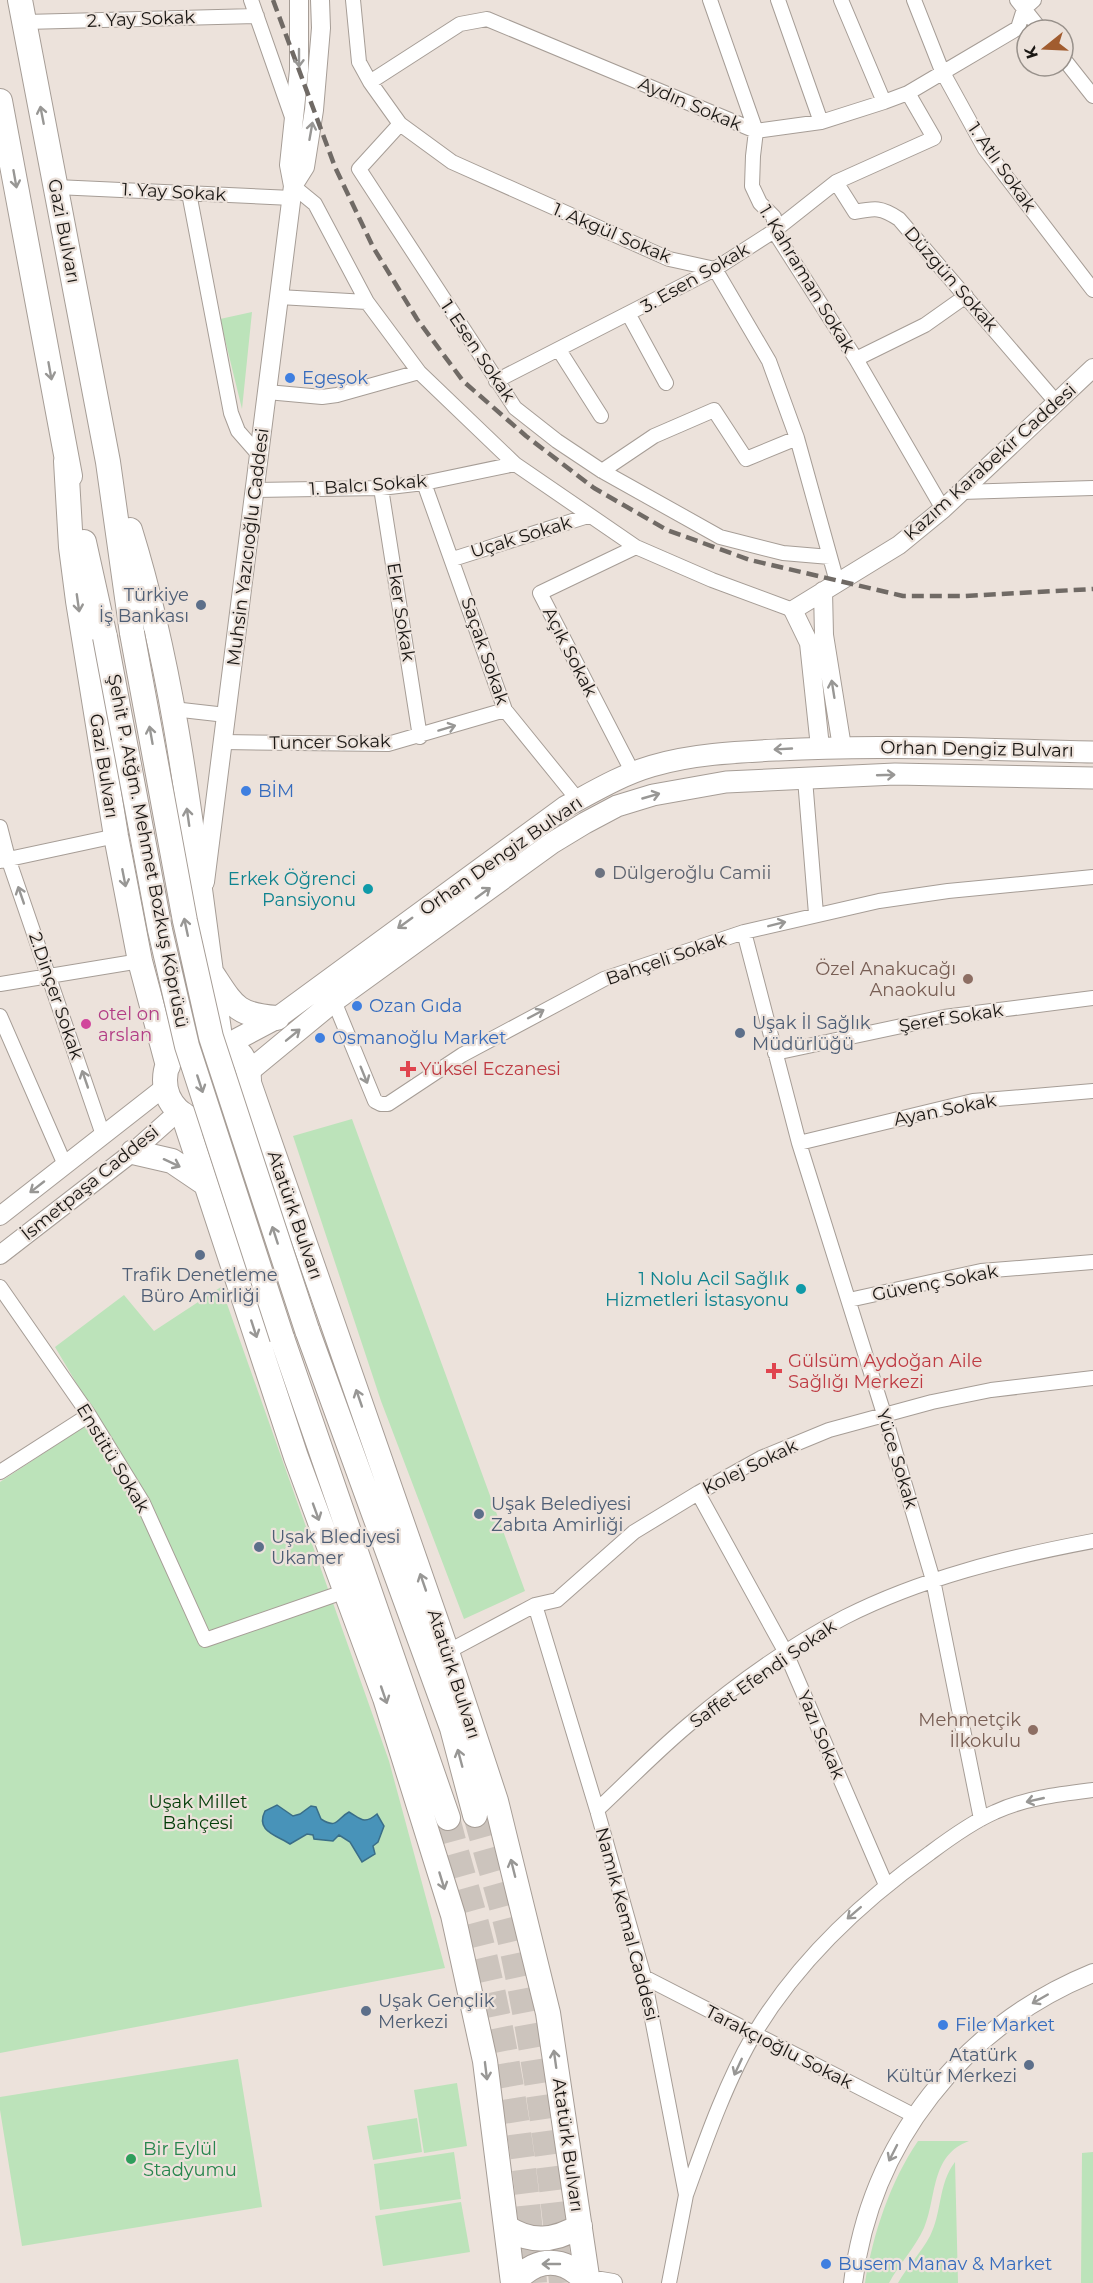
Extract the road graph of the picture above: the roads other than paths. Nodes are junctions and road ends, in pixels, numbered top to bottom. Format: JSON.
{"nodes":[{"id":1,"x":251,"y":0,"type":"edge"},
{"id":2,"x":299,"y":0,"type":"edge"},
{"id":3,"x":320,"y":0,"type":"edge"},
{"id":4,"x":353,"y":0,"type":"edge"},
{"id":5,"x":710,"y":0,"type":"edge"},
{"id":6,"x":778,"y":0,"type":"edge"},
{"id":7,"x":841,"y":0,"type":"edge"},
{"id":8,"x":914,"y":0,"type":"edge"},
{"id":9,"x":1025,"y":3,"type":"edge"},
{"id":10,"x":22,"y":11,"type":"edge"},
{"id":11,"x":257,"y":16,"type":"junction"},
{"id":12,"x":1034,"y":18,"type":"edge"},
{"id":13,"x":942,"y":71,"type":"junction"},
{"id":14,"x":1075,"y":73,"type":"edge"},
{"id":15,"x":370,"y":82,"type":"junction"},
{"id":16,"x":908,"y":93,"type":"junction"},
{"id":17,"x":1093,"y":96,"type":"edge"},
{"id":18,"x":0,"y":101,"type":"edge"},
{"id":19,"x":884,"y":102,"type":"junction"},
{"id":20,"x":294,"y":122,"type":"junction"},
{"id":21,"x":821,"y":122,"type":"junction"},
{"id":22,"x":400,"y":124,"type":"junction"},
{"id":23,"x":756,"y":131,"type":"junction"},
{"id":24,"x":836,"y":182,"type":"junction"},
{"id":25,"x":56,"y":187,"type":"junction"},
{"id":26,"x":292,"y":192,"type":"junction"},
{"id":27,"x":189,"y":193,"type":"junction"},
{"id":28,"x":774,"y":231,"type":"junction"},
{"id":29,"x":715,"y":269,"type":"junction"},
{"id":30,"x":1093,"y":290,"type":"edge"},
{"id":31,"x":966,"y":296,"type":"junction"},
{"id":32,"x":279,"y":297,"type":"junction"},
{"id":33,"x":366,"y":302,"type":"junction"},
{"id":34,"x":629,"y":315,"type":"junction"},
{"id":35,"x":559,"y":350,"type":"junction"},
{"id":36,"x":856,"y":359,"type":"junction"},
{"id":37,"x":1093,"y":368,"type":"edge"},
{"id":38,"x":419,"y":372,"type":"junction"},
{"id":39,"x":496,"y":381,"type":"junction"},
{"id":40,"x":666,"y":383,"type":"dead end"},
{"id":41,"x":267,"y":392,"type":"junction"},
{"id":42,"x":1056,"y":402,"type":"junction"},
{"id":43,"x":601,"y":416,"type":"dead end"},
{"id":44,"x":797,"y":438,"type":"junction"},
{"id":45,"x":259,"y":455,"type":"junction"},
{"id":46,"x":66,"y":461,"type":"junction"},
{"id":47,"x":108,"y":462,"type":"junction"},
{"id":48,"x":515,"y":464,"type":"junction"},
{"id":49,"x":602,"y":471,"type":"junction"},
{"id":50,"x":424,"y":483,"type":"junction"},
{"id":51,"x":381,"y":488,"type":"junction"},
{"id":52,"x":1093,"y":488,"type":"edge"},
{"id":53,"x":255,"y":490,"type":"junction"},
{"id":54,"x":961,"y":492,"type":"junction"},
{"id":55,"x":943,"y":509,"type":"junction"},
{"id":56,"x":588,"y":516,"type":"junction"},
{"id":57,"x":636,"y":547,"type":"junction"},
{"id":58,"x":830,"y":557,"type":"junction"},
{"id":59,"x":453,"y":559,"type":"junction"},
{"id":60,"x":830,"y":586,"type":"junction"},
{"id":61,"x":792,"y":610,"type":"junction"},
{"id":62,"x":132,"y":633,"type":"joint"},
{"id":63,"x":105,"y":637,"type":"joint"},
{"id":64,"x":173,"y":709,"type":"junction"},
{"id":65,"x":505,"y":710,"type":"junction"},
{"id":66,"x":226,"y":715,"type":"junction"},
{"id":67,"x":420,"y":737,"type":"junction"},
{"id":68,"x":223,"y":742,"type":"junction"},
{"id":69,"x":820,"y":747,"type":"junction"},
{"id":70,"x":842,"y":747,"type":"junction"},
{"id":71,"x":1093,"y":752,"type":"edge"},
{"id":72,"x":633,"y":773,"type":"junction"},
{"id":73,"x":823,"y":778,"type":"junction"},
{"id":74,"x":1093,"y":778,"type":"edge"},
{"id":75,"x":578,"y":800,"type":"junction"},
{"id":76,"x":0,"y":827,"type":"edge"},
{"id":77,"x":116,"y":836,"type":"junction"},
{"id":78,"x":4,"y":860,"type":"edge"},
{"id":79,"x":1093,"y":877,"type":"edge"},
{"id":80,"x":202,"y":908,"type":"junction"},
{"id":81,"x":816,"y":914,"type":"junction"},
{"id":82,"x":744,"y":932,"type":"junction"},
{"id":83,"x":140,"y":961,"type":"junction"},
{"id":84,"x":211,"y":971,"type":"junction"},
{"id":85,"x":50,"y":977,"type":"junction"},
{"id":86,"x":0,"y":984,"type":"edge"},
{"id":87,"x":146,"y":987,"type":"junction"},
{"id":88,"x":1093,"y":998,"type":"edge"},
{"id":89,"x":334,"y":1001,"type":"junction"},
{"id":90,"x":0,"y":1016,"type":"edge"},
{"id":91,"x":277,"y":1018,"type":"junction"},
{"id":92,"x":225,"y":1042,"type":"junction"},
{"id":93,"x":775,"y":1053,"type":"junction"},
{"id":94,"x":167,"y":1076,"type":"junction"},
{"id":95,"x":248,"y":1078,"type":"junction"},
{"id":96,"x":1093,"y":1091,"type":"edge"},
{"id":97,"x":181,"y":1112,"type":"junction"},
{"id":98,"x":103,"y":1135,"type":"junction"},
{"id":99,"x":799,"y":1143,"type":"junction"},
{"id":100,"x":133,"y":1152,"type":"junction"},
{"id":101,"x":65,"y":1165,"type":"junction"},
{"id":102,"x":206,"y":1184,"type":"junction"},
{"id":103,"x":0,"y":1216,"type":"edge"},
{"id":104,"x":0,"y":1255,"type":"edge"},
{"id":105,"x":1093,"y":1262,"type":"edge"},
{"id":106,"x":0,"y":1287,"type":"edge"},
{"id":107,"x":849,"y":1300,"type":"junction"},
{"id":108,"x":307,"y":1330,"type":"joint"},
{"id":109,"x":1093,"y":1378,"type":"edge"},
{"id":110,"x":884,"y":1414,"type":"junction"},
{"id":111,"x":89,"y":1415,"type":"junction"},
{"id":112,"x":0,"y":1473,"type":"edge"},
{"id":113,"x":698,"y":1493,"type":"junction"},
{"id":114,"x":1093,"y":1541,"type":"edge"},
{"id":115,"x":933,"y":1580,"type":"junction"},
{"id":116,"x":345,"y":1591,"type":"junction"},
{"id":117,"x":535,"y":1605,"type":"junction"},
{"id":118,"x":447,"y":1652,"type":"junction"},
{"id":119,"x":786,"y":1653,"type":"junction"},
{"id":120,"x":1093,"y":1790,"type":"edge"},
{"id":121,"x":597,"y":1810,"type":"junction"},
{"id":122,"x":475,"y":1815,"type":"tunnel mouth"},
{"id":123,"x":448,"y":1818,"type":"tunnel mouth"},
{"id":124,"x":981,"y":1819,"type":"junction"},
{"id":125,"x":886,"y":1885,"type":"junction"},
{"id":126,"x":1093,"y":1973,"type":"edge"},
{"id":127,"x":644,"y":1977,"type":"junction"},
{"id":128,"x":754,"y":2034,"type":"junction"},
{"id":129,"x":915,"y":2116,"type":"junction"},
{"id":130,"x":686,"y":2195,"type":"junction"},
{"id":131,"x":580,"y":2226,"type":"junction"},
{"id":132,"x":506,"y":2227,"type":"junction"},
{"id":133,"x":514,"y":2283,"type":"edge"},
{"id":134,"x":588,"y":2283,"type":"edge"},
{"id":135,"x":614,"y":2283,"type":"edge"},
{"id":136,"x":669,"y":2283,"type":"edge"},
{"id":137,"x":852,"y":2283,"type":"edge"}],
"edges":[{"from":1,"to":11,"type":"street"},
{"from":2,"to":20,"type":"street","name":"Muhsin Yazıcıoğlu Caddesi","one_way":true},
{"from":26,"to":3,"type":"street","name":"Muhsin Yazıcıoğlu Caddesi","one_way":true},
{"from":4,"to":15,"type":"street","name":"1. Akgül Sokak"},
{"from":5,"to":23,"type":"street","name":"1. Kahraman Sokak"},
{"from":6,"to":21,"type":"street"},
{"from":7,"to":19,"type":"street"},
{"from":8,"to":13,"type":"street","name":"1. Atlı Sokak"},
{"from":9,"to":12,"type":"street"},
{"from":9,"to":13,"type":"street","name":"Aydın Sokak"},
{"from":10,"to":11,"type":"street","name":"2. Yay Sokak"},
{"from":25,"to":10,"type":"highway","name":"Gazi Bulvarı","one_way":true},
{"from":11,"to":20,"type":"street"},
{"from":13,"to":16,"type":"street","name":"Aydın Sokak"},
{"from":13,"to":30,"type":"street","name":"1. Atlı Sokak"},
{"from":14,"to":17,"type":"street"},
{"from":15,"to":22,"type":"street","name":"1. Akgül Sokak"},
{"from":15,"to":23,"type":"street","name":"Aydın Sokak"},
{"from":16,"to":19,"type":"street","name":"Aydın Sokak"},
{"from":16,"to":24,"type":"street","name":"3. Esen Sokak"},
{"from":18,"to":46,"type":"highway","name":"Gazi Bulvarı","one_way":true},
{"from":19,"to":21,"type":"street","name":"Aydın Sokak"},
{"from":20,"to":26,"type":"street","name":"Muhsin Yazıcıoğlu Caddesi"},
{"from":21,"to":23,"type":"street","name":"Aydın Sokak"},
{"from":22,"to":29,"type":"street","name":"1. Akgül Sokak"},
{"from":22,"to":39,"type":"street","name":"1. Esen Sokak"},
{"from":23,"to":28,"type":"street","name":"1. Kahraman Sokak"},
{"from":24,"to":28,"type":"street","name":"3. Esen Sokak"},
{"from":24,"to":31,"type":"street","name":"Düzgün Sokak"},
{"from":25,"to":27,"type":"street","name":"1. Yay Sokak"},
{"from":25,"to":47,"type":"highway","name":"Gazi Bulvarı"},
{"from":26,"to":27,"type":"street","name":"1. Yay Sokak"},
{"from":26,"to":32,"type":"street","name":"Muhsin Yazıcıoğlu Caddesi"},
{"from":26,"to":33,"type":"street"},
{"from":27,"to":45,"type":"street"},
{"from":28,"to":29,"type":"street","name":"3. Esen Sokak"},
{"from":28,"to":36,"type":"street","name":"1. Kahraman Sokak"},
{"from":29,"to":34,"type":"street","name":"3. Esen Sokak"},
{"from":29,"to":44,"type":"street"},
{"from":31,"to":36,"type":"street"},
{"from":31,"to":42,"type":"street","name":"Düzgün Sokak"},
{"from":32,"to":33,"type":"street"},
{"from":32,"to":41,"type":"street","name":"Muhsin Yazıcıoğlu Caddesi"},
{"from":33,"to":38,"type":"street"},
{"from":34,"to":35,"type":"street","name":"3. Esen Sokak"},
{"from":34,"to":40,"type":"street"},
{"from":35,"to":39,"type":"street","name":"3. Esen Sokak"},
{"from":35,"to":43,"type":"street"},
{"from":36,"to":55,"type":"street","name":"1. Kahraman Sokak"},
{"from":37,"to":42,"type":"street","name":"Kazım Karabekir Caddesi"},
{"from":38,"to":41,"type":"street"},
{"from":38,"to":48,"type":"street"},
{"from":39,"to":49,"type":"street","name":"1. Esen Sokak"},
{"from":41,"to":45,"type":"street","name":"Muhsin Yazıcıoğlu Caddesi"},
{"from":42,"to":54,"type":"street","name":"Kazım Karabekir Caddesi"},
{"from":44,"to":49,"type":"street"},
{"from":44,"to":58,"type":"street"},
{"from":45,"to":53,"type":"street","name":"Muhsin Yazıcıoğlu Caddesi"},
{"from":46,"to":63,"type":"highway","name":"Gazi Bulvarı"},
{"from":46,"to":77,"type":"highway","name":"Gazi Bulvarı","one_way":true},
{"from":47,"to":62,"type":"highway","name":"Gazi Bulvarı"},
{"from":47,"to":64,"type":"highway","name":"Gazi Bulvarı"},
{"from":48,"to":50,"type":"street","name":"1. Balcı Sokak"},
{"from":48,"to":56,"type":"street"},
{"from":49,"to":58,"type":"street","name":"1. Esen Sokak"},
{"from":50,"to":51,"type":"street","name":"1. Balcı Sokak"},
{"from":50,"to":59,"type":"street","name":"Saçak Sokak"},
{"from":51,"to":53,"type":"street","name":"1. Balcı Sokak"},
{"from":51,"to":67,"type":"street","name":"Eker Sokak"},
{"from":52,"to":54,"type":"street"},
{"from":53,"to":66,"type":"street","name":"Muhsin Yazıcıoğlu Caddesi"},
{"from":54,"to":55,"type":"street","name":"Kazım Karabekir Caddesi"},
{"from":55,"to":60,"type":"street","name":"Kazım Karabekir Caddesi"},
{"from":56,"to":57,"type":"street"},
{"from":56,"to":59,"type":"street","name":"Uçak Sokak"},
{"from":57,"to":61,"type":"street"},
{"from":57,"to":72,"type":"street","name":"Açık Sokak"},
{"from":58,"to":60,"type":"street"},
{"from":59,"to":65,"type":"street","name":"Saçak Sokak"},
{"from":60,"to":61,"type":"street","name":"Kazım Karabekir Caddesi"},
{"from":70,"to":60,"type":"street","one_way":true},
{"from":61,"to":69,"type":"street"},
{"from":108,"to":62,"type":"highway","name":"Şehit P. Atğm. Mehmet Bozkuş Köprüsü","one_way":true,"bridge":true},
{"from":63,"to":123,"type":"highway","name":"Şehit P. Atğm. Mehmet Bozkuş Köprüsü","one_way":true,"bridge":true},
{"from":64,"to":66,"type":"street"},
{"from":80,"to":64,"type":"highway","name":"Gazi Bulvarı","one_way":true},
{"from":67,"to":65,"type":"street","name":"Tuncer Sokak","one_way":true},
{"from":65,"to":75,"type":"street","name":"Saçak Sokak"},
{"from":66,"to":68,"type":"street","name":"Muhsin Yazıcıoğlu Caddesi"},
{"from":67,"to":68,"type":"street","name":"Tuncer Sokak"},
{"from":68,"to":80,"type":"street","name":"Muhsin Yazıcıoğlu Caddesi"},
{"from":69,"to":70,"type":"main road","name":"Orhan Dengiz Bulvarı"},
{"from":69,"to":72,"type":"main road","name":"Orhan Dengiz Bulvarı","one_way":true},
{"from":69,"to":73,"type":"main road"},
{"from":70,"to":71,"type":"main road","name":"Orhan Dengiz Bulvarı"},
{"from":70,"to":73,"type":"main road"},
{"from":72,"to":75,"type":"main road","name":"Orhan Dengiz Bulvarı"},
{"from":73,"to":74,"type":"main road","name":"Orhan Dengiz Bulvarı","one_way":true},
{"from":73,"to":81,"type":"street"},
{"from":89,"to":73,"type":"main road","name":"Orhan Dengiz Bulvarı","one_way":true},
{"from":75,"to":91,"type":"main road","name":"Orhan Dengiz Bulvarı","one_way":true},
{"from":76,"to":78,"type":"street","name":"2.Dinçer Sokak"},
{"from":77,"to":78,"type":"street"},
{"from":77,"to":83,"type":"highway","name":"Gazi Bulvarı","one_way":true},
{"from":85,"to":78,"type":"street","name":"2.Dinçer Sokak","one_way":true},
{"from":79,"to":81,"type":"street","name":"Bahçeli Sokak"},
{"from":80,"to":84,"type":"highway","name":"Gazi Bulvarı"},
{"from":82,"to":81,"type":"street","name":"Bahçeli Sokak","one_way":true},
{"from":89,"to":82,"type":"street","name":"Bahçeli Sokak","one_way":true},
{"from":82,"to":93,"type":"street","name":"Yüce Sokak"},
{"from":83,"to":85,"type":"street"},
{"from":83,"to":87,"type":"highway","name":"Gazi Bulvarı"},
{"from":84,"to":87,"type":"highway"},
{"from":84,"to":91,"type":"highway"},
{"from":84,"to":92,"type":"highway","name":"Gazi Bulvarı"},
{"from":85,"to":86,"type":"street"},
{"from":98,"to":85,"type":"street","name":"2.Dinçer Sokak","one_way":true},
{"from":87,"to":94,"type":"highway","name":"Gazi Bulvarı"},
{"from":88,"to":93,"type":"street","name":"Şeref Sokak"},
{"from":95,"to":89,"type":"main road","name":"Orhan Dengiz Bulvarı","one_way":true},
{"from":90,"to":101,"type":"street"},
{"from":91,"to":92,"type":"main road","name":"Orhan Dengiz Bulvarı"},
{"from":92,"to":94,"type":"highway"},
{"from":92,"to":95,"type":"highway"},
{"from":93,"to":99,"type":"street","name":"Yüce Sokak"},
{"from":94,"to":97,"type":"highway"},
{"from":94,"to":98,"type":"street","name":"İsmetpaşa Caddesi"},
{"from":95,"to":97,"type":"highway"},
{"from":118,"to":95,"type":"highway","name":"Atatürk Bulvarı","one_way":true},
{"from":96,"to":99,"type":"street","name":"Ayan Sokak"},
{"from":97,"to":100,"type":"street","name":"İsmetpaşa Caddesi"},
{"from":97,"to":102,"type":"highway"},
{"from":98,"to":101,"type":"street","name":"İsmetpaşa Caddesi"},
{"from":99,"to":107,"type":"street","name":"Yüce Sokak"},
{"from":100,"to":102,"type":"highway","one_way":true},
{"from":100,"to":104,"type":"street","name":"İsmetpaşa Caddesi"},
{"from":101,"to":103,"type":"street","name":"İsmetpaşa Caddesi","one_way":true},
{"from":102,"to":116,"type":"highway","one_way":true},
{"from":105,"to":107,"type":"street","name":"Güvenç Sokak"},
{"from":106,"to":111,"type":"street","name":"Enstitü Sokak"},
{"from":107,"to":110,"type":"street","name":"Yüce Sokak"},
{"from":122,"to":108,"type":"highway","name":"Atatürk Bulvarı","one_way":true},
{"from":109,"to":110,"type":"street","name":"Kolej Sokak"},
{"from":110,"to":113,"type":"street","name":"Kolej Sokak"},
{"from":110,"to":115,"type":"street","name":"Yüce Sokak"},
{"from":111,"to":112,"type":"street"},
{"from":111,"to":116,"type":"street","name":"Enstitü Sokak"},
{"from":113,"to":117,"type":"street","name":"Kolej Sokak"},
{"from":113,"to":119,"type":"street","name":"Yazı Sokak"},
{"from":114,"to":115,"type":"street","name":"Saffet Efendi Sokak"},
{"from":115,"to":119,"type":"street","name":"Saffet Efendi Sokak"},
{"from":115,"to":124,"type":"street","name":"Yüce Sokak"},
{"from":116,"to":132,"type":"highway","one_way":true},
{"from":117,"to":118,"type":"street","name":"Kolej Sokak"},
{"from":117,"to":121,"type":"street","name":"Namık Kemal Caddesi"},
{"from":131,"to":118,"type":"highway","name":"Atatürk Bulvarı","one_way":true},
{"from":119,"to":121,"type":"street","name":"Saffet Efendi Sokak"},
{"from":119,"to":125,"type":"street","name":"Yazı Sokak"},
{"from":120,"to":124,"type":"street","one_way":true},
{"from":121,"to":127,"type":"street","name":"Namık Kemal Caddesi"},
{"from":124,"to":125,"type":"street"},
{"from":125,"to":128,"type":"street","one_way":true},
{"from":126,"to":129,"type":"street","one_way":true},
{"from":127,"to":128,"type":"street","name":"Tarakçıoğlu Sokak"},
{"from":127,"to":130,"type":"street","name":"Namık Kemal Caddesi"},
{"from":128,"to":129,"type":"street","name":"Tarakçıoğlu Sokak"},
{"from":128,"to":130,"type":"street","one_way":true},
{"from":129,"to":137,"type":"street","one_way":true},
{"from":130,"to":136,"type":"street","name":"Namık Kemal Caddesi"},
{"from":131,"to":132,"type":"highway"},
{"from":131,"to":134,"type":"highway","name":"Atatürk Bulvarı"},
{"from":132,"to":133,"type":"highway"},
{"from":134,"to":133,"type":"highway","one_way":true},
{"from":134,"to":135,"type":"street"}]}
